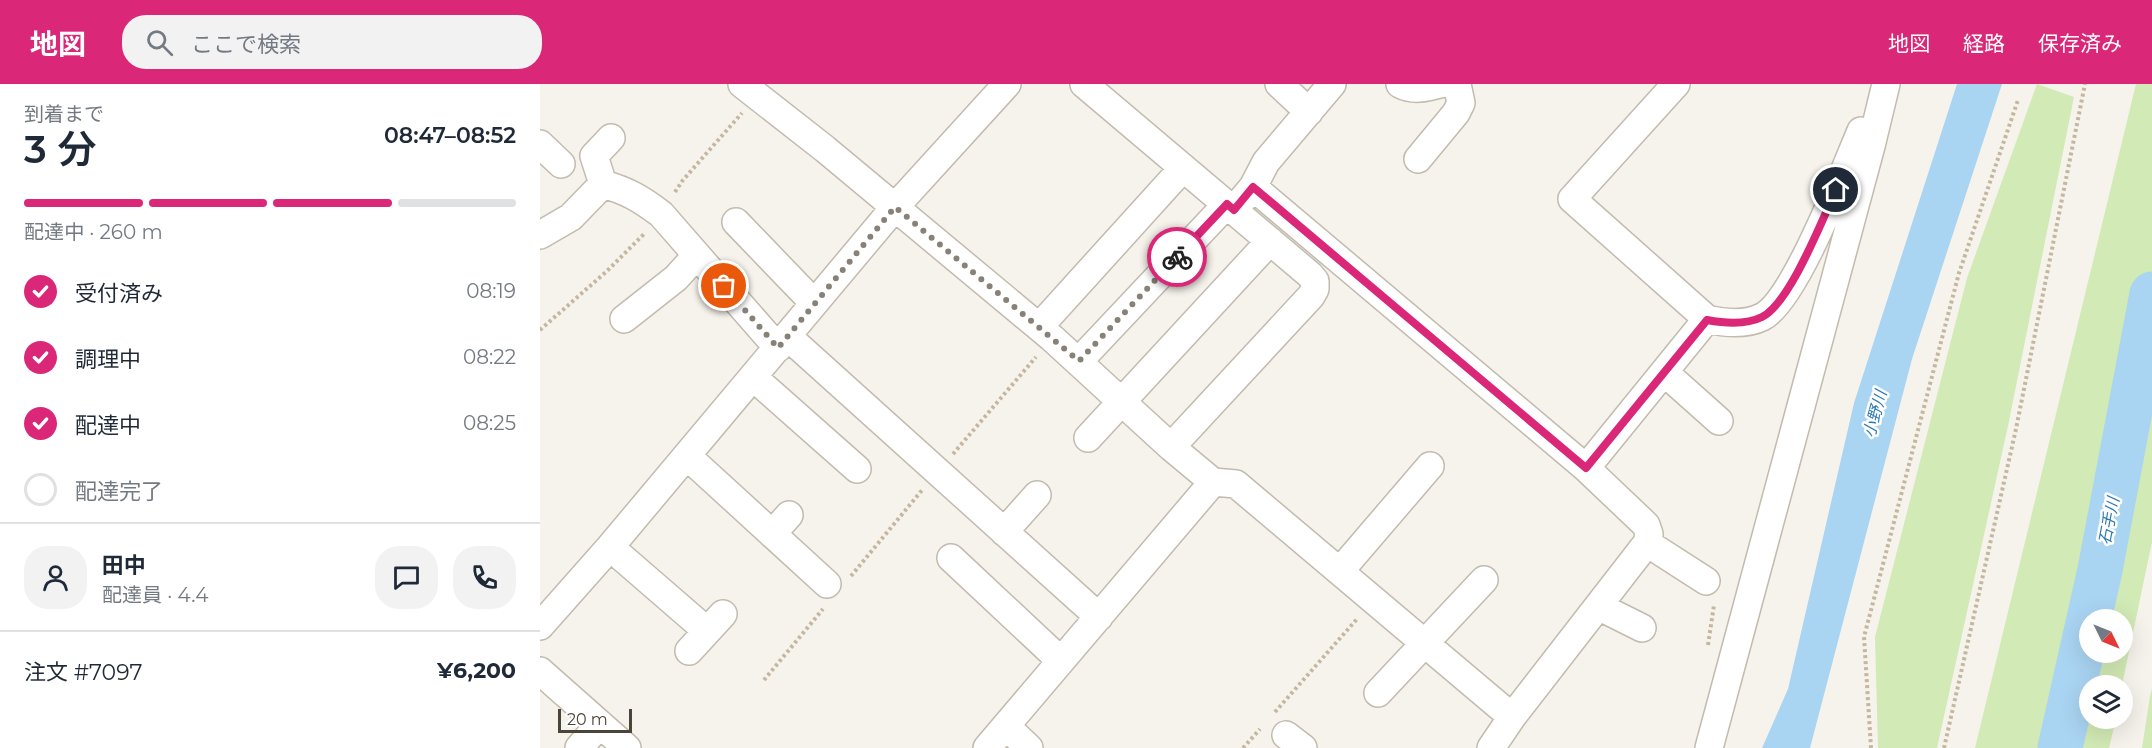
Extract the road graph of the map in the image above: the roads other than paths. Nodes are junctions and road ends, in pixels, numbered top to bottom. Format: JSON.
{"nodes":[{"id":1,"x":742,"y":84,"type":"edge"},
{"id":2,"x":1006,"y":84,"type":"edge"},
{"id":3,"x":1084,"y":84,"type":"edge"},
{"id":4,"x":1279,"y":84,"type":"edge"},
{"id":5,"x":1332,"y":84,"type":"edge"},
{"id":6,"x":1400,"y":84,"type":"edge"},
{"id":7,"x":1440,"y":84,"type":"edge"},
{"id":8,"x":1457,"y":84,"type":"edge"},
{"id":9,"x":1676,"y":84,"type":"edge"},
{"id":10,"x":1886,"y":84,"type":"edge"},
{"id":11,"x":1309,"y":112,"type":"junction"},
{"id":12,"x":611,"y":138,"type":"dead end"},
{"id":13,"x":540,"y":144,"type":"edge"},
{"id":14,"x":1418,"y":159,"type":"dead end"},
{"id":15,"x":561,"y":164,"type":"dead end"},
{"id":16,"x":1183,"y":168,"type":"junction"},
{"id":17,"x":603,"y":184,"type":"junction"},
{"id":18,"x":1253,"y":187,"type":"junction"},
{"id":19,"x":895,"y":207,"type":"junction"},
{"id":20,"x":1230,"y":207,"type":"junction"},
{"id":21,"x":736,"y":222,"type":"dead end"},
{"id":22,"x":540,"y":235,"type":"edge"},
{"id":23,"x":1270,"y":241,"type":"junction"},
{"id":24,"x":697,"y":255,"type":"junction"},
{"id":25,"x":813,"y":303,"type":"junction"},
{"id":26,"x":624,"y":319,"type":"dead end"},
{"id":27,"x":1707,"y":320,"type":"junction"},
{"id":28,"x":1045,"y":333,"type":"junction"},
{"id":29,"x":782,"y":342,"type":"junction"},
{"id":30,"x":1079,"y":361,"type":"junction"},
{"id":31,"x":1664,"y":372,"type":"junction"},
{"id":32,"x":753,"y":378,"type":"junction"},
{"id":33,"x":1122,"y":402,"type":"junction"},
{"id":34,"x":1719,"y":421,"type":"dead end"},
{"id":35,"x":1088,"y":438,"type":"dead end"},
{"id":36,"x":1170,"y":447,"type":"junction"},
{"id":37,"x":687,"y":456,"type":"junction"},
{"id":38,"x":1430,"y":466,"type":"dead end"},
{"id":39,"x":1586,"y":468,"type":"junction"},
{"id":40,"x":856,"y":470,"type":"dead end"},
{"id":41,"x":1213,"y":482,"type":"junction"},
{"id":42,"x":1037,"y":495,"type":"dead end"},
{"id":43,"x":1004,"y":532,"type":"junction"},
{"id":44,"x":1647,"y":543,"type":"junction"},
{"id":45,"x":610,"y":547,"type":"junction"},
{"id":46,"x":951,"y":558,"type":"dead end"},
{"id":47,"x":1340,"y":572,"type":"junction"},
{"id":48,"x":1484,"y":580,"type":"dead end"},
{"id":49,"x":1706,"y":581,"type":"dead end"},
{"id":50,"x":833,"y":591,"type":"road end"},
{"id":51,"x":1598,"y":606,"type":"junction"},
{"id":52,"x":1099,"y":617,"type":"junction"},
{"id":53,"x":540,"y":627,"type":"edge"},
{"id":54,"x":1642,"y":628,"type":"dead end"},
{"id":55,"x":706,"y":632,"type":"dead end"},
{"id":56,"x":1426,"y":644,"type":"junction"},
{"id":57,"x":1061,"y":661,"type":"junction"},
{"id":58,"x":540,"y":671,"type":"edge"},
{"id":59,"x":1378,"y":693,"type":"dead end"},
{"id":60,"x":1512,"y":717,"type":"junction"},
{"id":61,"x":600,"y":724,"type":"junction"},
{"id":62,"x":1006,"y":726,"type":"junction"},
{"id":63,"x":579,"y":748,"type":"edge"},
{"id":64,"x":627,"y":748,"type":"edge"},
{"id":65,"x":987,"y":748,"type":"edge"},
{"id":66,"x":1029,"y":748,"type":"edge"},
{"id":67,"x":1491,"y":748,"type":"edge"},
{"id":68,"x":1709,"y":748,"type":"edge"}],
"edges":[{"from":1,"to":19,"type":"street"},
{"from":2,"to":19,"type":"street"},
{"from":3,"to":16,"type":"street"},
{"from":4,"to":11,"type":"street"},
{"from":5,"to":11,"type":"street"},
{"from":6,"to":7,"type":"street"},
{"from":8,"to":14,"type":"street"},
{"from":9,"to":27,"type":"street"},
{"from":10,"to":27,"type":"street"},
{"from":10,"to":68,"type":"street"},
{"from":11,"to":18,"type":"street"},
{"from":12,"to":17,"type":"street"},
{"from":13,"to":15,"type":"street"},
{"from":16,"to":20,"type":"street"},
{"from":16,"to":28,"type":"street"},
{"from":17,"to":22,"type":"street"},
{"from":17,"to":24,"type":"street"},
{"from":18,"to":20,"type":"street"},
{"from":18,"to":39,"type":"street"},
{"from":19,"to":25,"type":"street"},
{"from":19,"to":28,"type":"street"},
{"from":20,"to":23,"type":"street"},
{"from":20,"to":30,"type":"street"},
{"from":21,"to":25,"type":"street"},
{"from":23,"to":33,"type":"street"},
{"from":23,"to":36,"type":"street"},
{"from":24,"to":26,"type":"street"},
{"from":24,"to":29,"type":"street"},
{"from":25,"to":29,"type":"street"},
{"from":27,"to":31,"type":"street"},
{"from":28,"to":30,"type":"street"},
{"from":29,"to":32,"type":"street"},
{"from":29,"to":43,"type":"street"},
{"from":30,"to":33,"type":"street"},
{"from":31,"to":34,"type":"street"},
{"from":31,"to":39,"type":"street"},
{"from":32,"to":37,"type":"street"},
{"from":32,"to":40,"type":"street"},
{"from":33,"to":35,"type":"street"},
{"from":33,"to":36,"type":"street"},
{"from":36,"to":41,"type":"street"},
{"from":37,"to":45,"type":"street"},
{"from":37,"to":50,"type":"street"},
{"from":38,"to":47,"type":"street"},
{"from":39,"to":44,"type":"street"},
{"from":41,"to":47,"type":"street"},
{"from":41,"to":52,"type":"street"},
{"from":42,"to":43,"type":"street"},
{"from":43,"to":52,"type":"street"},
{"from":44,"to":49,"type":"street"},
{"from":44,"to":51,"type":"street"},
{"from":45,"to":53,"type":"street"},
{"from":45,"to":55,"type":"street"},
{"from":46,"to":57,"type":"street"},
{"from":47,"to":56,"type":"street"},
{"from":48,"to":56,"type":"street"},
{"from":51,"to":54,"type":"street"},
{"from":51,"to":60,"type":"street"},
{"from":52,"to":57,"type":"street"},
{"from":56,"to":59,"type":"street"},
{"from":56,"to":60,"type":"street"},
{"from":57,"to":62,"type":"street"},
{"from":58,"to":61,"type":"street"},
{"from":60,"to":67,"type":"street"},
{"from":61,"to":63,"type":"street"},
{"from":61,"to":64,"type":"street"},
{"from":62,"to":65,"type":"street"},
{"from":62,"to":66,"type":"street"}]}
